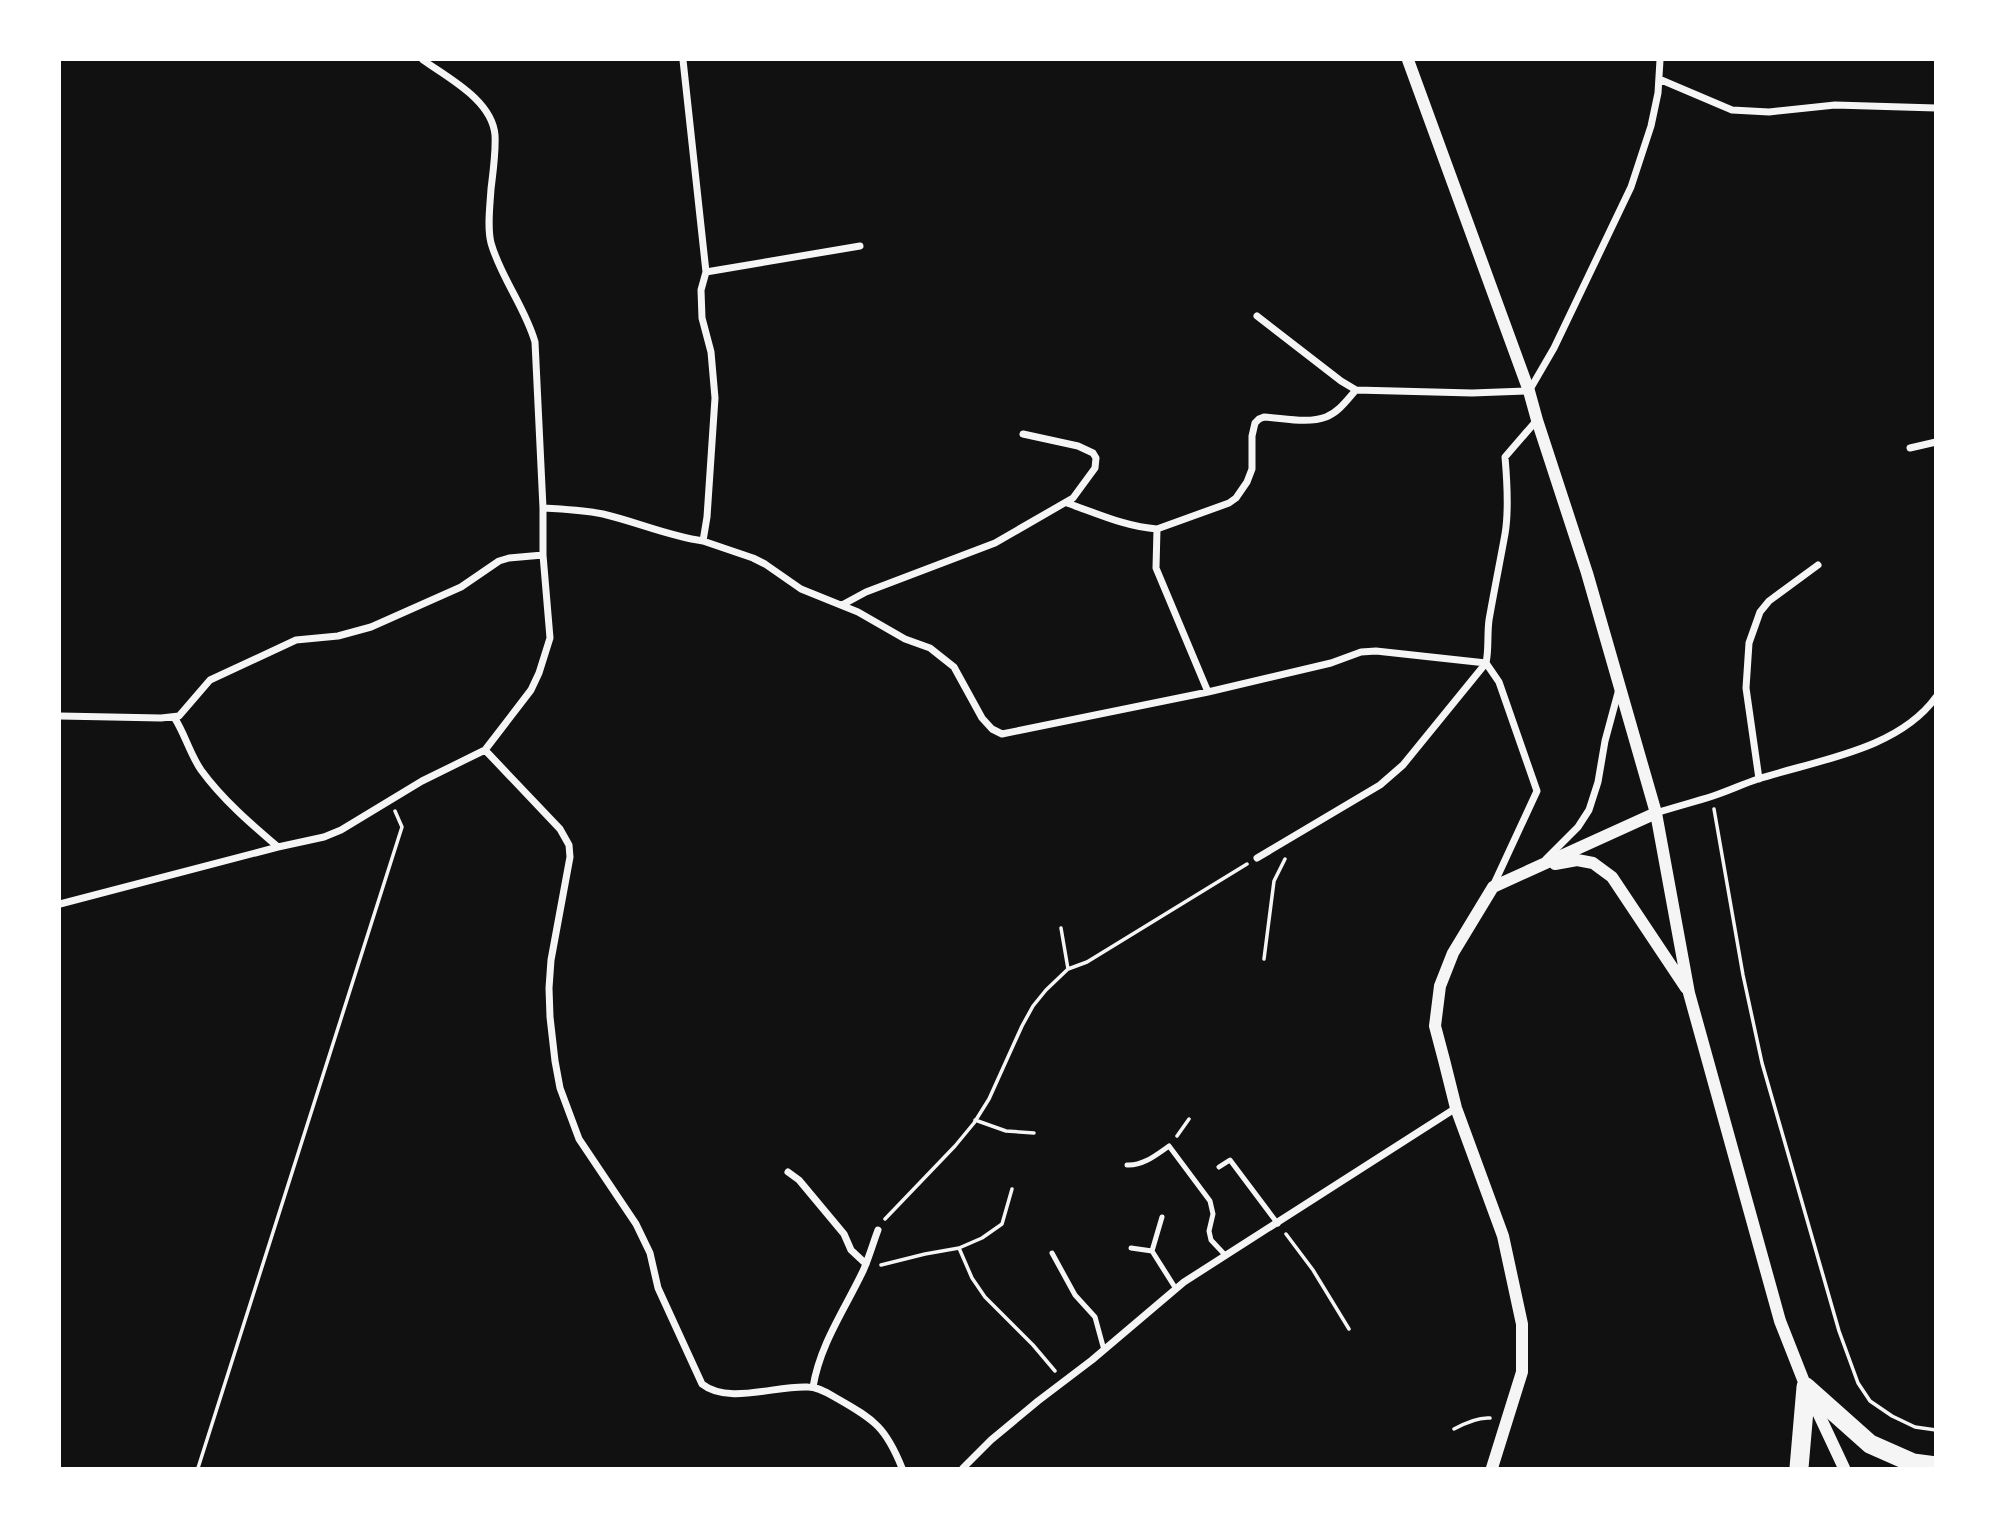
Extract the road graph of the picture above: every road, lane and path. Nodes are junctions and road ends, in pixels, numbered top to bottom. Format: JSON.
{"nodes":[{"id":1,"x":423,"y":60,"type":"edge"},
{"id":2,"x":683,"y":60,"type":"edge"},
{"id":3,"x":1408,"y":60,"type":"edge"},
{"id":4,"x":1660,"y":60,"type":"edge"},
{"id":5,"x":1659,"y":79,"type":"junction"},
{"id":6,"x":1936,"y":108,"type":"edge"},
{"id":7,"x":860,"y":246,"type":"dead end"},
{"id":8,"x":706,"y":272,"type":"junction"},
{"id":9,"x":1257,"y":316,"type":"dead end"},
{"id":10,"x":1356,"y":390,"type":"junction"},
{"id":11,"x":1529,"y":391,"type":"junction"},
{"id":12,"x":1536,"y":420,"type":"junction"},
{"id":13,"x":1023,"y":434,"type":"dead end"},
{"id":14,"x":1936,"y":442,"type":"edge"},
{"id":15,"x":1910,"y":448,"type":"dead end"},
{"id":16,"x":1067,"y":503,"type":"junction"},
{"id":17,"x":543,"y":508,"type":"junction"},
{"id":18,"x":1157,"y":529,"type":"junction"},
{"id":19,"x":703,"y":541,"type":"junction"},
{"id":20,"x":543,"y":555,"type":"junction"},
{"id":21,"x":1818,"y":565,"type":"dead end"},
{"id":22,"x":842,"y":605,"type":"junction"},
{"id":23,"x":1486,"y":663,"type":"junction"},
{"id":24,"x":1619,"y":688,"type":"junction"},
{"id":25,"x":1208,"y":692,"type":"junction"},
{"id":26,"x":1936,"y":697,"type":"edge"},
{"id":27,"x":60,"y":716,"type":"edge"},
{"id":28,"x":174,"y":717,"type":"junction"},
{"id":29,"x":485,"y":750,"type":"junction"},
{"id":30,"x":1759,"y":779,"type":"junction"},
{"id":31,"x":1712,"y":797,"type":"junction"},
{"id":32,"x":391,"y":799,"type":"junction"},
{"id":33,"x":1656,"y":813,"type":"junction"},
{"id":34,"x":1298,"y":833,"type":"junction"},
{"id":35,"x":278,"y":847,"type":"junction"},
{"id":36,"x":1257,"y":858,"type":"joint"},
{"id":37,"x":1538,"y":867,"type":"junction"},
{"id":38,"x":1493,"y":887,"type":"junction"},
{"id":39,"x":60,"y":904,"type":"edge"},
{"id":40,"x":1061,"y":928,"type":"dead end"},
{"id":41,"x":1264,"y":958,"type":"dead end"},
{"id":42,"x":1068,"y":970,"type":"junction"},
{"id":43,"x":1689,"y":993,"type":"junction"},
{"id":44,"x":1456,"y":1108,"type":"junction"},
{"id":45,"x":1189,"y":1119,"type":"dead end"},
{"id":46,"x":975,"y":1120,"type":"junction"},
{"id":47,"x":1034,"y":1133,"type":"dead end"},
{"id":48,"x":1169,"y":1146,"type":"junction"},
{"id":49,"x":1127,"y":1165,"type":"dead end"},
{"id":50,"x":1219,"y":1167,"type":"dead end"},
{"id":51,"x":788,"y":1172,"type":"dead end"},
{"id":52,"x":1012,"y":1189,"type":"dead end"},
{"id":53,"x":1162,"y":1217,"type":"dead end"},
{"id":54,"x":1278,"y":1224,"type":"junction"},
{"id":55,"x":878,"y":1230,"type":"joint"},
{"id":56,"x":959,"y":1248,"type":"junction"},
{"id":57,"x":1131,"y":1248,"type":"dead end"},
{"id":58,"x":1152,"y":1251,"type":"junction"},
{"id":59,"x":1052,"y":1253,"type":"dead end"},
{"id":60,"x":1226,"y":1256,"type":"junction"},
{"id":61,"x":866,"y":1264,"type":"junction"},
{"id":62,"x":1176,"y":1289,"type":"junction"},
{"id":63,"x":1349,"y":1329,"type":"dead end"},
{"id":64,"x":1104,"y":1350,"type":"junction"},
{"id":65,"x":1063,"y":1380,"type":"junction"},
{"id":66,"x":813,"y":1387,"type":"junction"},
{"id":67,"x":1806,"y":1387,"type":"junction"},
{"id":68,"x":1506,"y":1421,"type":"junction"},
{"id":69,"x":1454,"y":1429,"type":"dead end"},
{"id":70,"x":1936,"y":1430,"type":"edge"},
{"id":71,"x":1936,"y":1466,"type":"edge"},
{"id":72,"x":198,"y":1468,"type":"edge"},
{"id":73,"x":902,"y":1468,"type":"edge"},
{"id":74,"x":963,"y":1468,"type":"edge"},
{"id":75,"x":1492,"y":1468,"type":"edge"},
{"id":76,"x":1799,"y":1468,"type":"edge"},
{"id":77,"x":1844,"y":1468,"type":"edge"}],
"edges":[{"from":1,"to":17,"type":"street"},
{"from":2,"to":8,"type":"street"},
{"from":3,"to":11,"type":"street"},
{"from":4,"to":5,"type":"street"},
{"from":5,"to":6,"type":"street"},
{"from":5,"to":11,"type":"street"},
{"from":7,"to":8,"type":"street"},
{"from":8,"to":19,"type":"street"},
{"from":9,"to":10,"type":"street"},
{"from":10,"to":11,"type":"street"},
{"from":10,"to":18,"type":"street"},
{"from":11,"to":12,"type":"street"},
{"from":12,"to":23,"type":"street"},
{"from":12,"to":24,"type":"street"},
{"from":13,"to":16,"type":"street"},
{"from":14,"to":15,"type":"street"},
{"from":16,"to":18,"type":"street"},
{"from":16,"to":22,"type":"street"},
{"from":17,"to":19,"type":"street"},
{"from":17,"to":20,"type":"street"},
{"from":18,"to":25,"type":"street"},
{"from":19,"to":22,"type":"street"},
{"from":20,"to":28,"type":"street"},
{"from":20,"to":29,"type":"street"},
{"from":21,"to":30,"type":"street"},
{"from":22,"to":25,"type":"street"},
{"from":23,"to":25,"type":"street"},
{"from":23,"to":34,"type":"street"},
{"from":23,"to":38,"type":"street"},
{"from":24,"to":33,"type":"street"},
{"from":24,"to":37,"type":"street"},
{"from":26,"to":30,"type":"street"},
{"from":27,"to":28,"type":"street"},
{"from":28,"to":35,"type":"street"},
{"from":29,"to":32,"type":"street"},
{"from":29,"to":66,"type":"street"},
{"from":30,"to":31,"type":"street"},
{"from":31,"to":33,"type":"street"},
{"from":31,"to":70,"type":"path"},
{"from":32,"to":35,"type":"street"},
{"from":32,"to":72,"type":"path"},
{"from":33,"to":37,"type":"street"},
{"from":33,"to":43,"type":"street"},
{"from":34,"to":36,"type":"street"},
{"from":34,"to":41,"type":"path"},
{"from":35,"to":39,"type":"street"},
{"from":36,"to":42,"type":"path"},
{"from":37,"to":38,"type":"street"},
{"from":37,"to":43,"type":"street"},
{"from":38,"to":44,"type":"street"},
{"from":40,"to":42,"type":"path"},
{"from":42,"to":46,"type":"path"},
{"from":43,"to":67,"type":"street"},
{"from":44,"to":54,"type":"street"},
{"from":44,"to":68,"type":"street"},
{"from":45,"to":48,"type":"path"},
{"from":46,"to":47,"type":"path"},
{"from":46,"to":55,"type":"path"},
{"from":48,"to":49,"type":"lane"},
{"from":48,"to":60,"type":"lane"},
{"from":50,"to":54,"type":"lane"},
{"from":51,"to":61,"type":"street"},
{"from":52,"to":56,"type":"path"},
{"from":53,"to":58,"type":"lane"},
{"from":54,"to":60,"type":"street"},
{"from":54,"to":63,"type":"path"},
{"from":55,"to":61,"type":"street"},
{"from":56,"to":61,"type":"path"},
{"from":56,"to":65,"type":"path"},
{"from":57,"to":58,"type":"lane"},
{"from":58,"to":62,"type":"lane"},
{"from":59,"to":64,"type":"lane"},
{"from":60,"to":62,"type":"street"},
{"from":61,"to":66,"type":"street"},
{"from":62,"to":64,"type":"street"},
{"from":64,"to":65,"type":"street"},
{"from":65,"to":74,"type":"street"},
{"from":66,"to":73,"type":"street"},
{"from":67,"to":71,"type":"highway"},
{"from":67,"to":76,"type":"highway"},
{"from":67,"to":77,"type":"street"},
{"from":68,"to":69,"type":"path"},
{"from":68,"to":75,"type":"street"}]}
